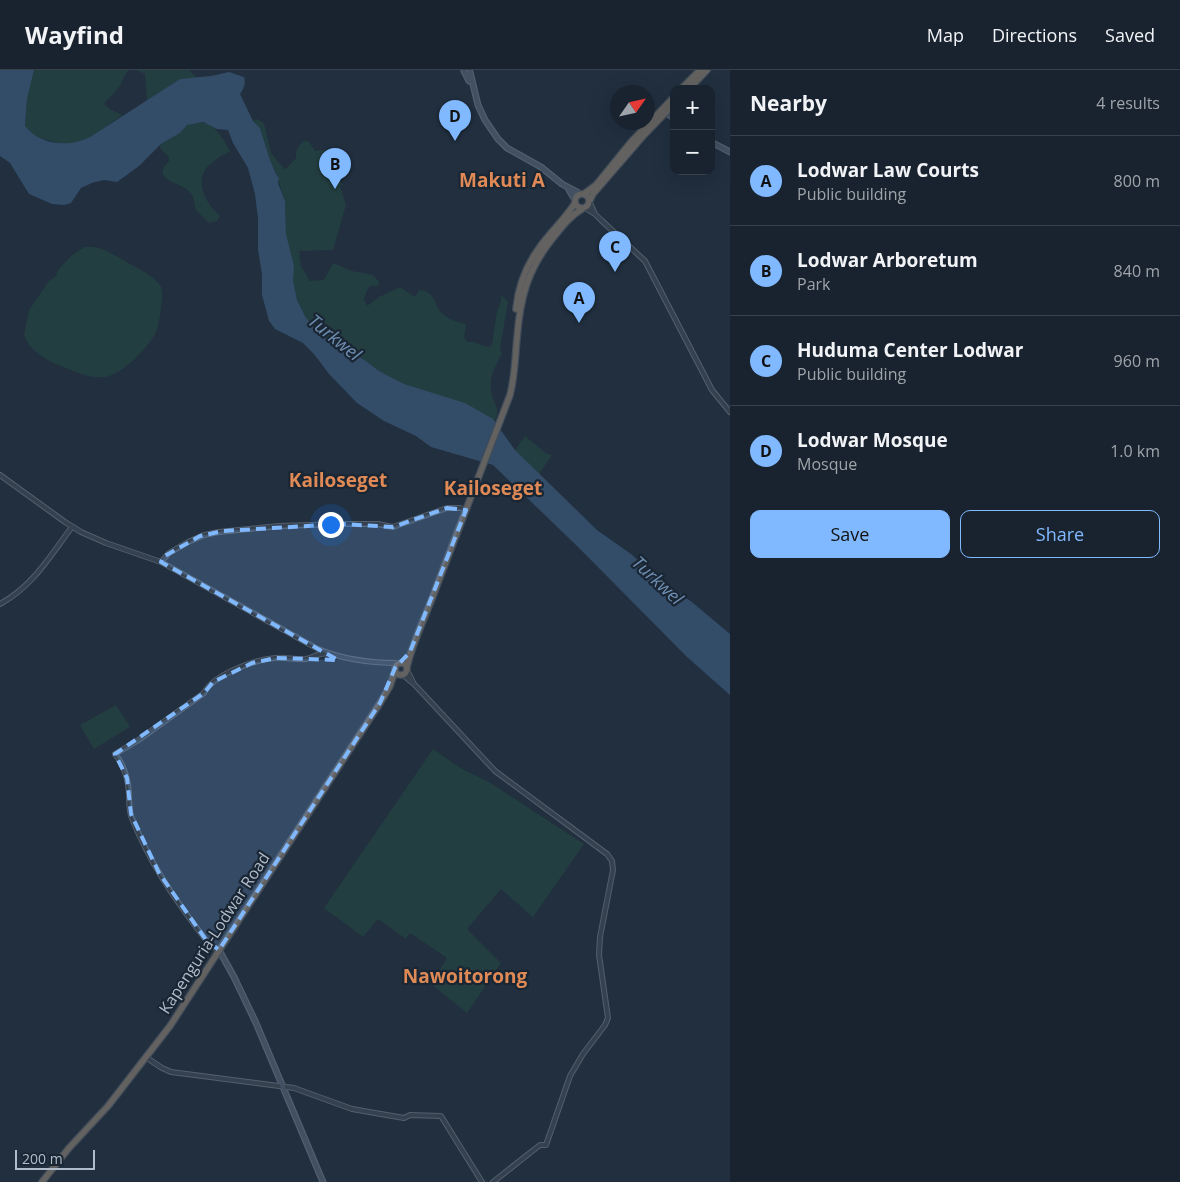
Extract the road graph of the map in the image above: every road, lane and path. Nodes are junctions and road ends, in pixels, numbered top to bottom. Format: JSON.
{"nodes":[{"id":1,"x":700,"y":70,"type":"edge"},
{"id":2,"x":707,"y":70,"type":"edge"},
{"id":3,"x":467,"y":71,"type":"edge"},
{"id":4,"x":686,"y":85,"type":"edge"},
{"id":5,"x":693,"y":85,"type":"edge"},
{"id":6,"x":670,"y":101,"type":"edge"},
{"id":7,"x":670,"y":108,"type":"edge"},
{"id":8,"x":666,"y":113,"type":"junction"},
{"id":9,"x":670,"y":116,"type":"edge"},
{"id":10,"x":715,"y":144,"type":"edge"},
{"id":11,"x":730,"y":152,"type":"edge"},
{"id":12,"x":569,"y":188,"type":"junction"},
{"id":13,"x":582,"y":194,"type":"junction"},
{"id":14,"x":575,"y":202,"type":"junction"},
{"id":15,"x":590,"y":202,"type":"junction"},
{"id":16,"x":584,"y":208,"type":"junction"},
{"id":17,"x":595,"y":214,"type":"junction"},
{"id":18,"x":516,"y":338,"type":"junction"},
{"id":19,"x":730,"y":412,"type":"edge"},
{"id":20,"x":0,"y":475,"type":"edge"},
{"id":21,"x":466,"y":510,"type":"junction"},
{"id":22,"x":72,"y":527,"type":"junction"},
{"id":23,"x":161,"y":562,"type":"junction"},
{"id":24,"x":0,"y":604,"type":"edge"},
{"id":25,"x":410,"y":652,"type":"junction"},
{"id":26,"x":332,"y":654,"type":"junction"},
{"id":27,"x":397,"y":667,"type":"junction"},
{"id":28,"x":404,"y":672,"type":"junction"},
{"id":29,"x":390,"y":686,"type":"junction"},
{"id":30,"x":607,"y":929,"type":"dead end"},
{"id":31,"x":601,"y":930,"type":"junction"},
{"id":32,"x":218,"y":950,"type":"junction"},
{"id":33,"x":146,"y":1058,"type":"junction"},
{"id":34,"x":282,"y":1086,"type":"junction"},
{"id":35,"x":42,"y":1182,"type":"edge"},
{"id":36,"x":323,"y":1182,"type":"edge"},
{"id":37,"x":482,"y":1182,"type":"edge"},
{"id":38,"x":493,"y":1182,"type":"edge"}],
"edges":[{"from":1,"to":4,"type":"highway"},
{"from":2,"to":5,"type":"highway"},
{"from":3,"to":12,"type":"main road"},
{"from":6,"to":13,"type":"highway"},
{"from":7,"to":8,"type":"highway"},
{"from":8,"to":9,"type":"main road"},
{"from":8,"to":15,"type":"highway"},
{"from":10,"to":11,"type":"main road"},
{"from":12,"to":13,"type":"main road"},
{"from":12,"to":14,"type":"main road"},
{"from":13,"to":14,"type":"highway"},
{"from":13,"to":15,"type":"highway"},
{"from":14,"to":16,"type":"highway"},
{"from":14,"to":18,"type":"highway"},
{"from":15,"to":16,"type":"highway"},
{"from":15,"to":17,"type":"street"},
{"from":16,"to":17,"type":"street"},
{"from":16,"to":18,"type":"highway"},
{"from":17,"to":19,"type":"street"},
{"from":18,"to":21,"type":"highway","name":"Kapenguria-Lodwar Road"},
{"from":20,"to":22,"type":"street"},
{"from":21,"to":23,"type":"street"},
{"from":21,"to":25,"type":"highway","name":"Kapenguria-Lodwar Road"},
{"from":22,"to":23,"type":"street"},
{"from":22,"to":24,"type":"street"},
{"from":23,"to":26,"type":"street"},
{"from":25,"to":27,"type":"highway","name":"Kapenguria-Lodwar Road"},
{"from":25,"to":28,"type":"highway","name":"Kapenguria-Lodwar Road"},
{"from":26,"to":27,"type":"street"},
{"from":26,"to":32,"type":"street"},
{"from":27,"to":28,"type":"highway"},
{"from":27,"to":28,"type":"highway"},
{"from":27,"to":29,"type":"highway","name":"Kapenguria-Lodwar Road"},
{"from":28,"to":29,"type":"highway","name":"Kapenguria-Lodwar Road"},
{"from":28,"to":31,"type":"street"},
{"from":29,"to":32,"type":"highway","name":"Kapenguria-Lodwar Road"},
{"from":30,"to":31,"type":"street"},
{"from":31,"to":38,"type":"street"},
{"from":32,"to":33,"type":"highway","name":"Kapenguria-Lodwar Road"},
{"from":32,"to":34,"type":"main road"},
{"from":33,"to":34,"type":"street"},
{"from":33,"to":35,"type":"highway","name":"Kapenguria-Lodwar Road"},
{"from":34,"to":36,"type":"main road"},
{"from":34,"to":37,"type":"street"}]}
